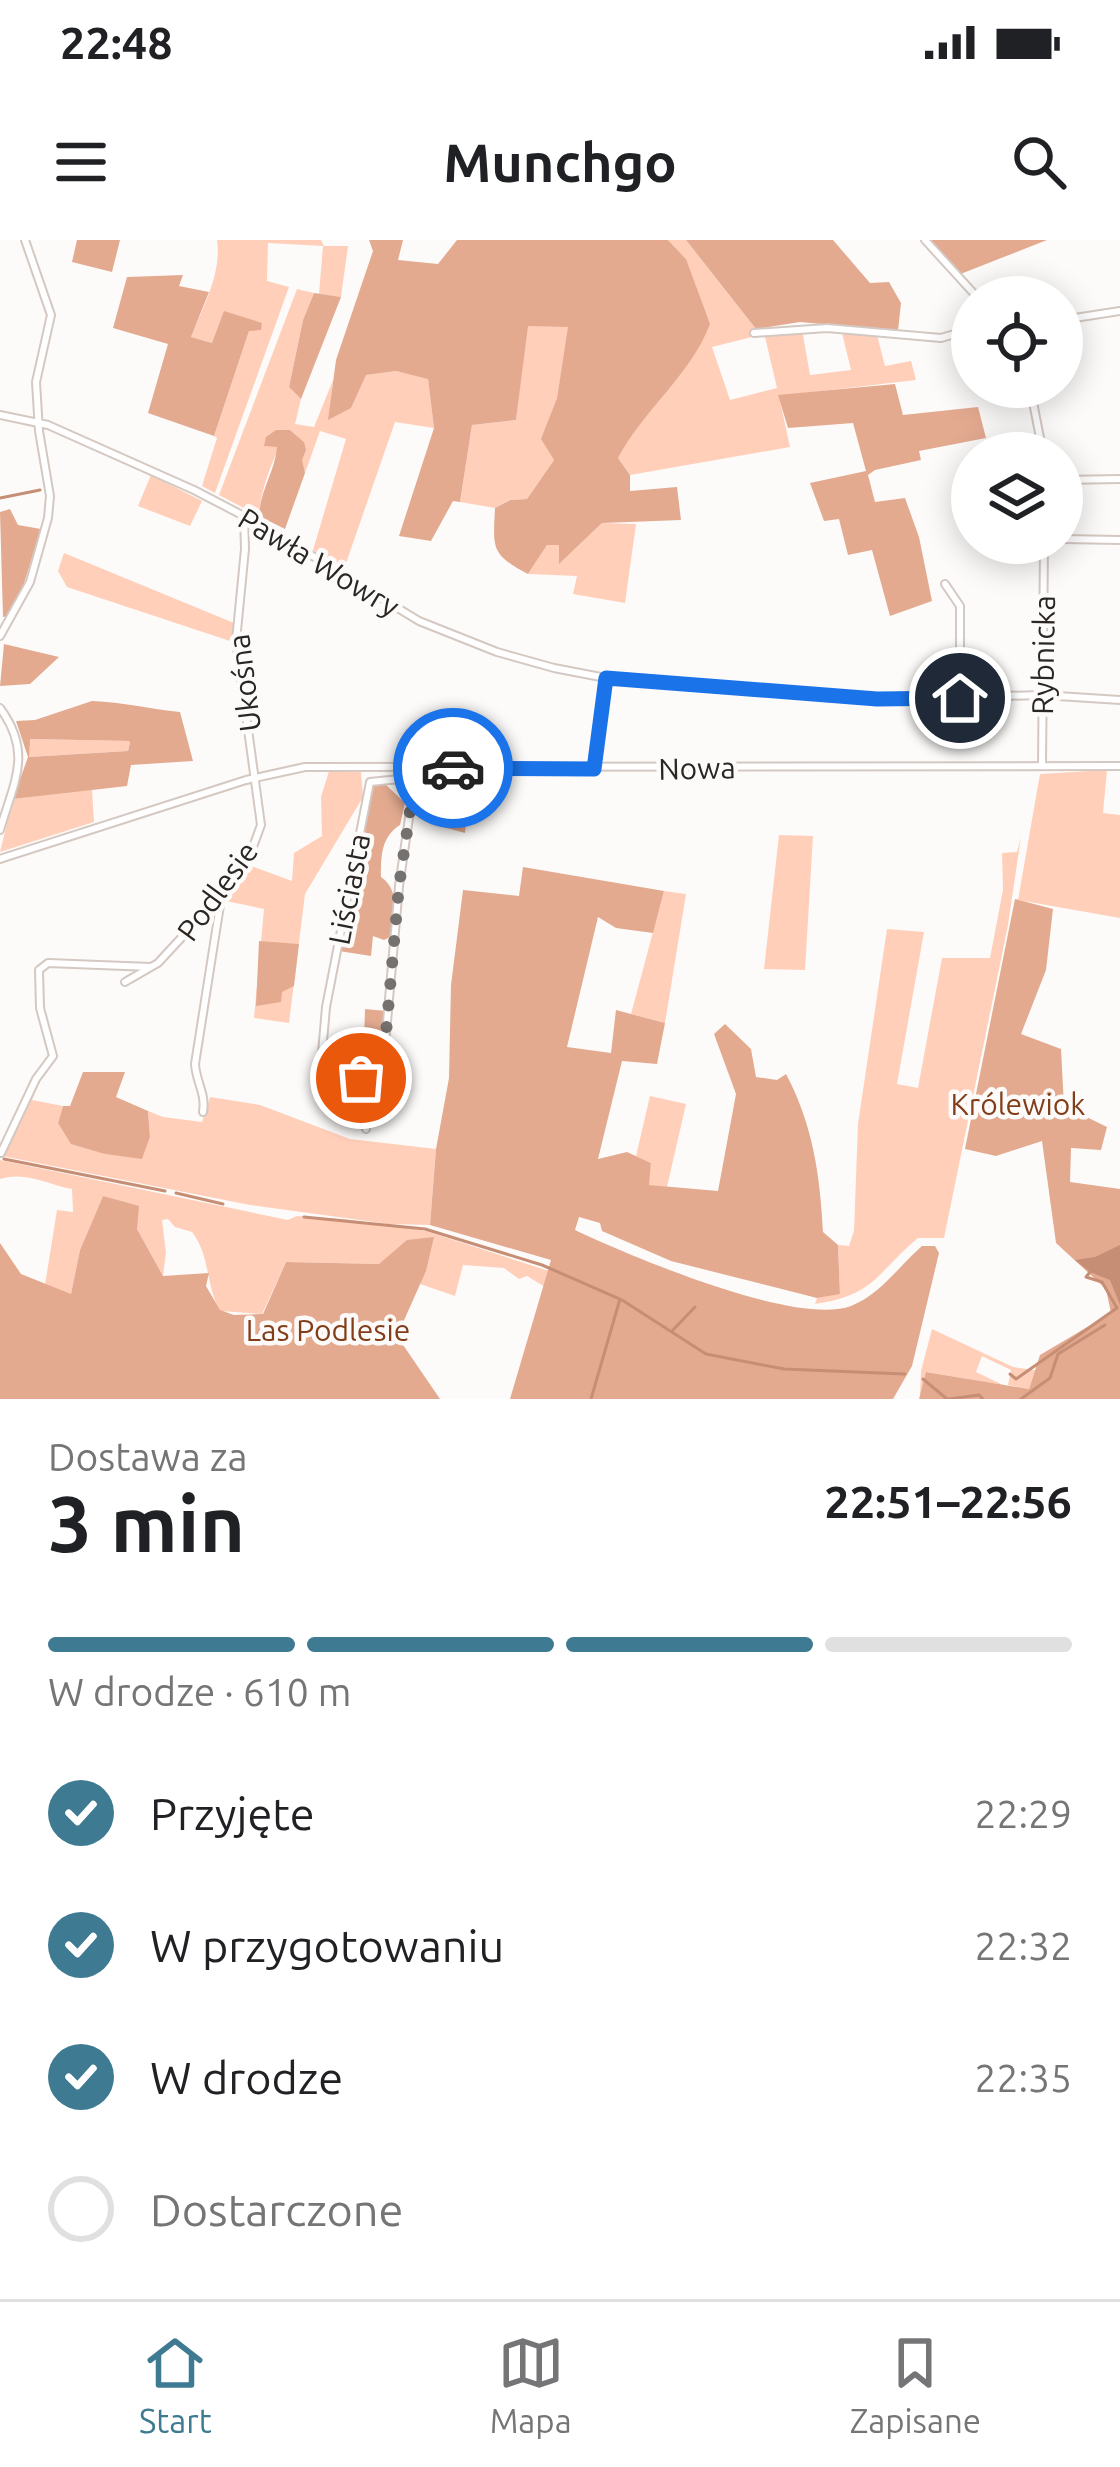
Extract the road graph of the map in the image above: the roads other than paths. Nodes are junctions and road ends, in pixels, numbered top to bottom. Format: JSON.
{"nodes":[{"id":1,"x":26,"y":240,"type":"edge"},
{"id":2,"x":925,"y":240,"type":"edge"},
{"id":3,"x":958,"y":276,"type":"edge"},
{"id":4,"x":1120,"y":311,"type":"edge"},
{"id":5,"x":1083,"y":317,"type":"edge"},
{"id":6,"x":754,"y":333,"type":"dead end"},
{"id":7,"x":951,"y":335,"type":"edge"},
{"id":8,"x":0,"y":415,"type":"edge"},
{"id":9,"x":39,"y":424,"type":"junction"},
{"id":10,"x":1120,"y":479,"type":"edge"},
{"id":11,"x":1083,"y":480,"type":"edge"},
{"id":12,"x":244,"y":516,"type":"junction"},
{"id":13,"x":1083,"y":539,"type":"edge"},
{"id":14,"x":1120,"y":540,"type":"edge"},
{"id":15,"x":1044,"y":564,"type":"edge"},
{"id":16,"x":945,"y":584,"type":"dead end"},
{"id":17,"x":0,"y":636,"type":"edge"},
{"id":18,"x":606,"y":678,"type":"junction"},
{"id":19,"x":1042,"y":695,"type":"junction"},
{"id":20,"x":960,"y":698,"type":"junction"},
{"id":21,"x":1120,"y":700,"type":"edge"},
{"id":22,"x":0,"y":708,"type":"edge"},
{"id":23,"x":1042,"y":766,"type":"junction"},
{"id":24,"x":1120,"y":766,"type":"edge"},
{"id":25,"x":446,"y":768,"type":"junction"},
{"id":26,"x":594,"y":769,"type":"junction"},
{"id":27,"x":255,"y":777,"type":"junction"},
{"id":28,"x":415,"y":777,"type":"junction"},
{"id":29,"x":0,"y":830,"type":"edge"},
{"id":30,"x":0,"y":859,"type":"edge"},
{"id":31,"x":220,"y":896,"type":"junction"},
{"id":32,"x":152,"y":967,"type":"junction"},
{"id":33,"x":125,"y":982,"type":"dead end"},
{"id":34,"x":320,"y":1076,"type":"dead end"},
{"id":35,"x":203,"y":1112,"type":"dead end"},
{"id":36,"x":366,"y":1129,"type":"dead end"},
{"id":37,"x":1,"y":1153,"type":"edge"}],
"edges":[{"from":1,"to":9,"type":"street"},
{"from":2,"to":3,"type":"street"},
{"from":4,"to":5,"type":"street"},
{"from":6,"to":7,"type":"street"},
{"from":8,"to":9,"type":"street","name":"Pawła Wowry"},
{"from":9,"to":12,"type":"street","name":"Pawła Wowry"},
{"from":9,"to":17,"type":"street"},
{"from":10,"to":11,"type":"street"},
{"from":12,"to":18,"type":"street","name":"Pawła Wowry"},
{"from":12,"to":27,"type":"street","name":"Ukośna"},
{"from":13,"to":14,"type":"street"},
{"from":15,"to":19,"type":"street","name":"Rybnicka"},
{"from":16,"to":20,"type":"street"},
{"from":18,"to":20,"type":"street","name":"Pawła Wowry"},
{"from":18,"to":26,"type":"street"},
{"from":19,"to":20,"type":"street","name":"Pawła Wowry"},
{"from":19,"to":21,"type":"street","name":"Pawła Wowry"},
{"from":19,"to":23,"type":"street","name":"Rybnicka"},
{"from":22,"to":29,"type":"street"},
{"from":23,"to":24,"type":"street","name":"Nowa"},
{"from":23,"to":26,"type":"street","name":"Nowa"},
{"from":25,"to":26,"type":"street","name":"Nowa"},
{"from":25,"to":27,"type":"street","name":"Nowa"},
{"from":25,"to":28,"type":"street","name":"Liściasta"},
{"from":27,"to":30,"type":"street","name":"Nowa"},
{"from":27,"to":31,"type":"street","name":"Podlesie"},
{"from":28,"to":34,"type":"street","name":"Liściasta"},
{"from":28,"to":36,"type":"street"},
{"from":31,"to":32,"type":"street","name":"Podlesie"},
{"from":31,"to":35,"type":"street"},
{"from":32,"to":33,"type":"street"},
{"from":32,"to":37,"type":"street","name":"Podlesie"}]}
